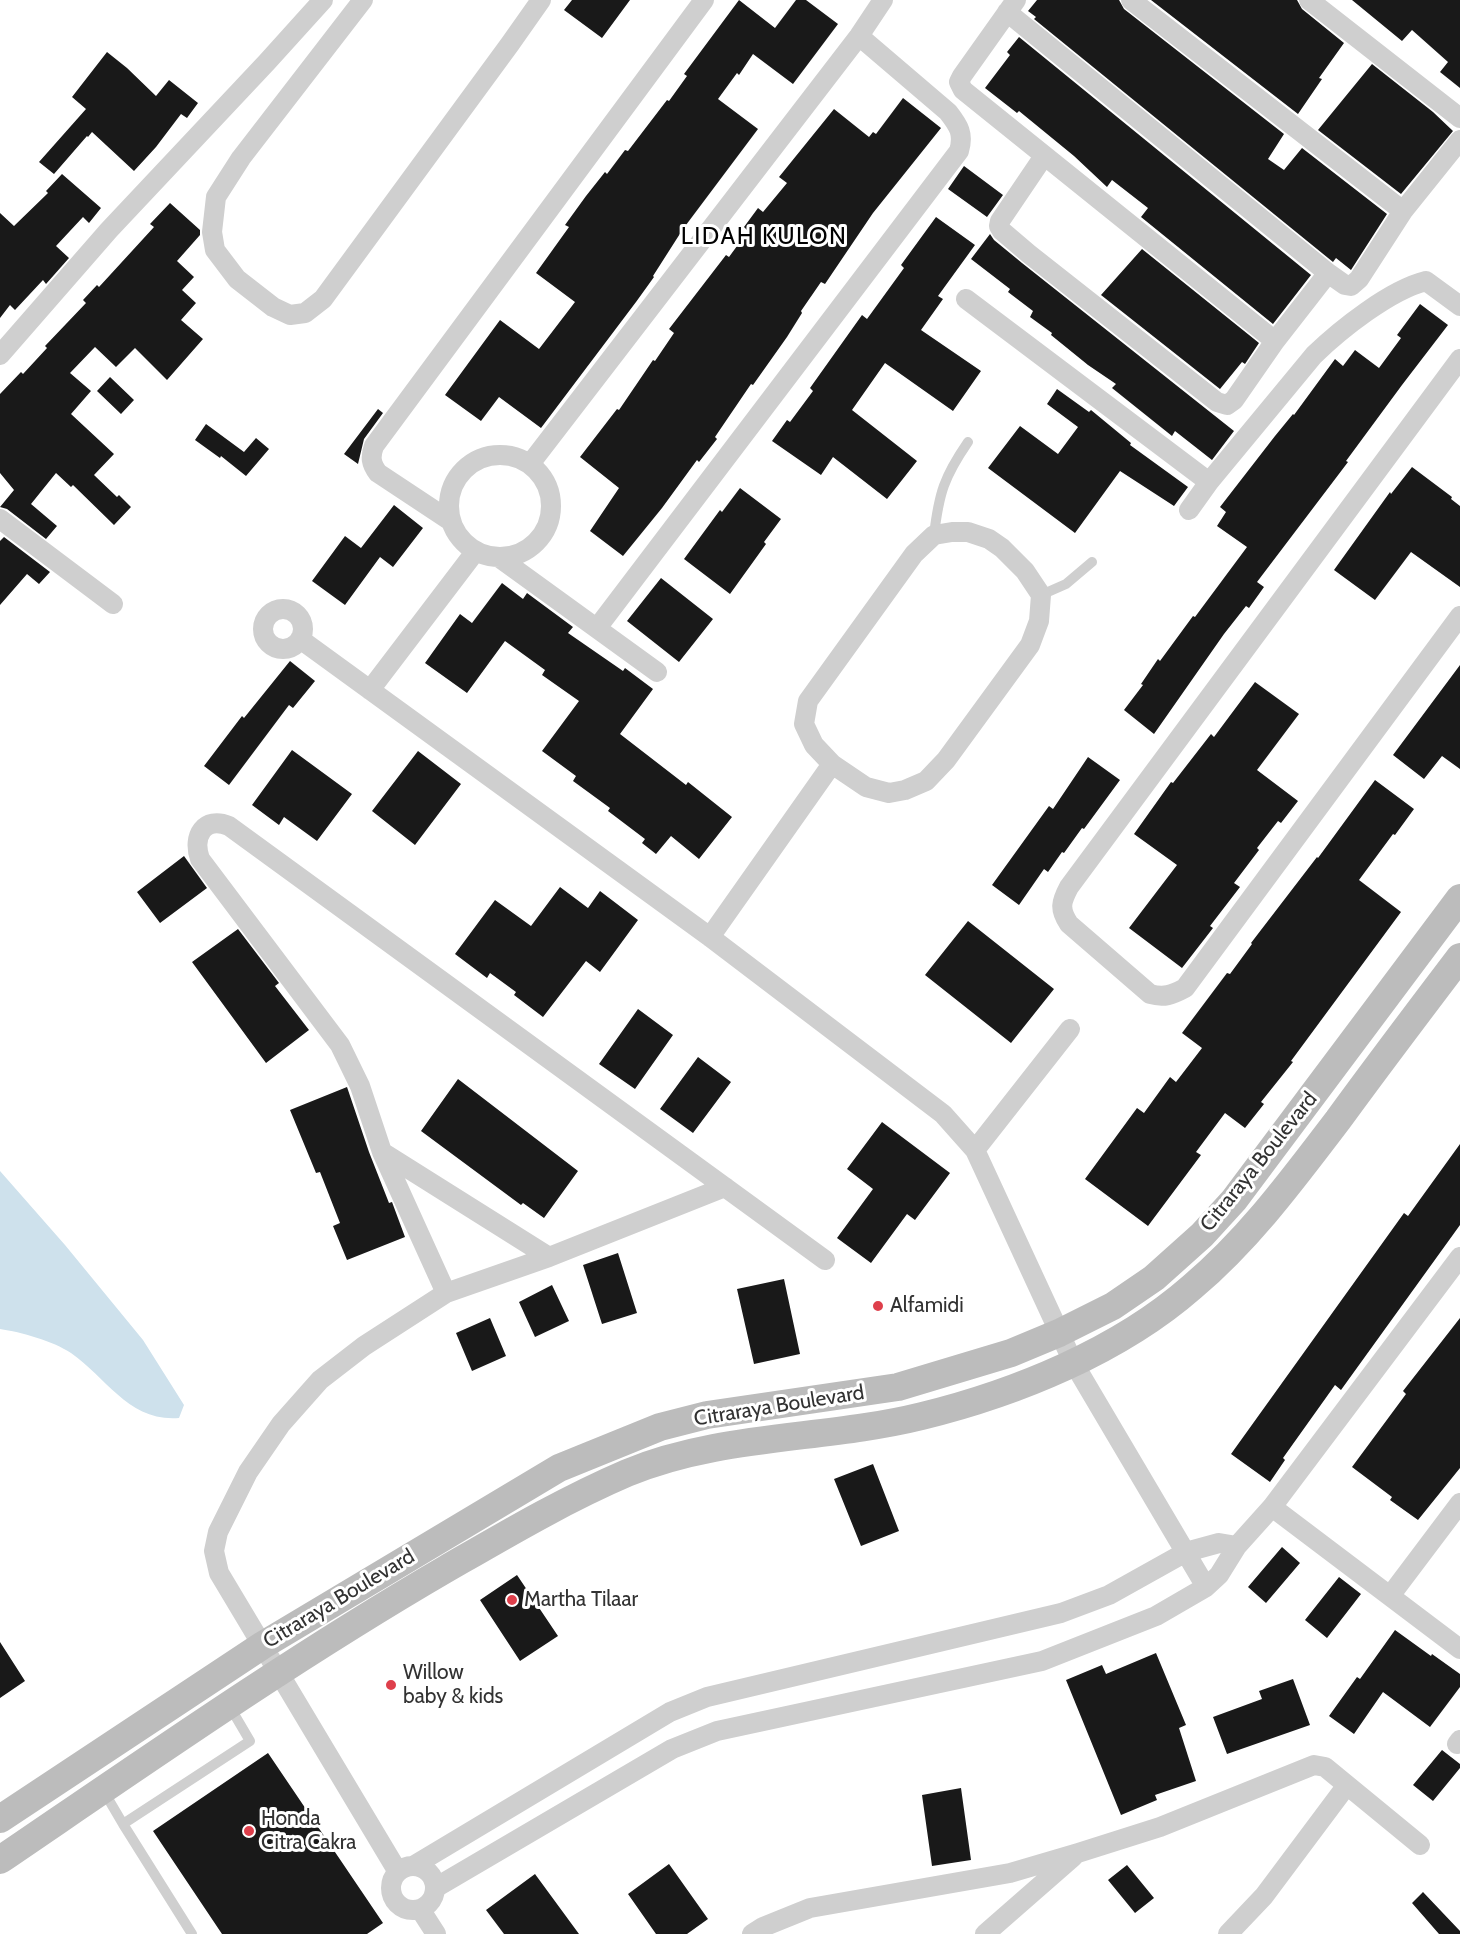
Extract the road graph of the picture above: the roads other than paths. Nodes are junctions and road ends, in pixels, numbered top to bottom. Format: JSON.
{"nodes":[{"id":1,"x":322,"y":0,"type":"edge"},
{"id":2,"x":363,"y":0,"type":"edge"},
{"id":3,"x":541,"y":0,"type":"edge"},
{"id":4,"x":704,"y":0,"type":"edge"},
{"id":5,"x":1131,"y":0,"type":"edge"},
{"id":6,"x":1310,"y":0,"type":"edge"},
{"id":7,"x":874,"y":3,"type":"edge"},
{"id":8,"x":1012,"y":6,"type":"edge"},
{"id":9,"x":859,"y":36,"type":"junction"},
{"id":10,"x":1460,"y":118,"type":"edge"},
{"id":11,"x":1460,"y":140,"type":"edge"},
{"id":12,"x":1044,"y":156,"type":"junction"},
{"id":13,"x":1403,"y":211,"type":"junction"},
{"id":14,"x":1333,"y":277,"type":"junction"},
{"id":15,"x":966,"y":299,"type":"dead end"},
{"id":16,"x":1460,"y":306,"type":"edge"},
{"id":17,"x":1275,"y":341,"type":"junction"},
{"id":18,"x":0,"y":355,"type":"edge"},
{"id":19,"x":1460,"y":359,"type":"edge"},
{"id":20,"x":968,"y":442,"type":"dead end"},
{"id":21,"x":530,"y":464,"type":"junction"},
{"id":22,"x":1209,"y":482,"type":"junction"},
{"id":23,"x":1189,"y":510,"type":"dead end"},
{"id":24,"x":0,"y":519,"type":"edge"},
{"id":25,"x":449,"y":520,"type":"junction"},
{"id":26,"x":934,"y":535,"type":"junction"},
{"id":27,"x":475,"y":552,"type":"junction"},
{"id":28,"x":501,"y":559,"type":"junction"},
{"id":29,"x":1092,"y":562,"type":"dead end"},
{"id":30,"x":1041,"y":596,"type":"junction"},
{"id":31,"x":113,"y":604,"type":"dead end"},
{"id":32,"x":1460,"y":616,"type":"edge"},
{"id":33,"x":597,"y":628,"type":"junction"},
{"id":34,"x":300,"y":639,"type":"dead end"},
{"id":35,"x":657,"y":672,"type":"dead end"},
{"id":36,"x":370,"y":690,"type":"junction"},
{"id":37,"x":832,"y":764,"type":"junction"},
{"id":38,"x":1460,"y":898,"type":"edge"},
{"id":39,"x":710,"y":937,"type":"junction"},
{"id":40,"x":1460,"y":957,"type":"edge"},
{"id":41,"x":1070,"y":1029,"type":"dead end"},
{"id":42,"x":975,"y":1150,"type":"junction"},
{"id":43,"x":382,"y":1152,"type":"junction"},
{"id":44,"x":725,"y":1187,"type":"junction"},
{"id":45,"x":549,"y":1257,"type":"junction"},
{"id":46,"x":1460,"y":1257,"type":"edge"},
{"id":47,"x":825,"y":1260,"type":"dead end"},
{"id":48,"x":446,"y":1293,"type":"junction"},
{"id":49,"x":1059,"y":1333,"type":"junction"},
{"id":50,"x":1073,"y":1362,"type":"junction"},
{"id":51,"x":1460,"y":1503,"type":"edge"},
{"id":52,"x":1272,"y":1507,"type":"junction"},
{"id":53,"x":1237,"y":1546,"type":"junction"},
{"id":54,"x":1186,"y":1552,"type":"junction"},
{"id":55,"x":1206,"y":1587,"type":"junction"},
{"id":56,"x":1390,"y":1596,"type":"junction"},
{"id":57,"x":262,"y":1645,"type":"junction"},
{"id":58,"x":1460,"y":1649,"type":"edge"},
{"id":59,"x":278,"y":1671,"type":"junction"},
{"id":60,"x":228,"y":1704,"type":"junction"},
{"id":61,"x":1347,"y":1785,"type":"junction"},
{"id":62,"x":103,"y":1790,"type":"junction"},
{"id":63,"x":0,"y":1820,"type":"edge"},
{"id":64,"x":123,"y":1824,"type":"junction"},
{"id":65,"x":1420,"y":1845,"type":"dead end"},
{"id":66,"x":1078,"y":1853,"type":"junction"},
{"id":67,"x":0,"y":1860,"type":"edge"},
{"id":68,"x":406,"y":1869,"type":"junction"},
{"id":69,"x":435,"y":1888,"type":"junction"},
{"id":70,"x":420,"y":1909,"type":"junction"},
{"id":71,"x":192,"y":1934,"type":"edge"},
{"id":72,"x":436,"y":1934,"type":"edge"},
{"id":73,"x":752,"y":1934,"type":"edge"},
{"id":74,"x":985,"y":1934,"type":"edge"},
{"id":75,"x":1228,"y":1934,"type":"edge"}],
"edges":[{"from":1,"to":18,"type":"street"},
{"from":2,"to":3,"type":"street"},
{"from":4,"to":25,"type":"street"},
{"from":5,"to":13,"type":"street"},
{"from":6,"to":10,"type":"street"},
{"from":7,"to":9,"type":"street"},
{"from":8,"to":12,"type":"street"},
{"from":8,"to":14,"type":"street"},
{"from":9,"to":21,"type":"street"},
{"from":9,"to":33,"type":"street"},
{"from":11,"to":13,"type":"street"},
{"from":12,"to":17,"type":"street"},
{"from":12,"to":17,"type":"street"},
{"from":13,"to":14,"type":"street"},
{"from":14,"to":17,"type":"street"},
{"from":15,"to":22,"type":"street"},
{"from":16,"to":22,"type":"street"},
{"from":19,"to":32,"type":"street"},
{"from":20,"to":26,"type":"lane"},
{"from":21,"to":25,"type":"street"},
{"from":21,"to":28,"type":"street"},
{"from":22,"to":23,"type":"street"},
{"from":24,"to":31,"type":"street"},
{"from":25,"to":27,"type":"street"},
{"from":26,"to":30,"type":"street"},
{"from":26,"to":37,"type":"street"},
{"from":27,"to":28,"type":"street"},
{"from":27,"to":36,"type":"street"},
{"from":28,"to":33,"type":"street"},
{"from":29,"to":30,"type":"lane"},
{"from":30,"to":37,"type":"street"},
{"from":33,"to":35,"type":"street"},
{"from":34,"to":36,"type":"street"},
{"from":36,"to":39,"type":"street"},
{"from":37,"to":39,"type":"street"},
{"from":38,"to":49,"type":"main road","name":"Citraraya Boulevard"},
{"from":39,"to":42,"type":"street"},
{"from":40,"to":50,"type":"main road","name":"Citraraya Boulevard"},
{"from":41,"to":42,"type":"street"},
{"from":42,"to":49,"type":"street"},
{"from":43,"to":44,"type":"street"},
{"from":43,"to":45,"type":"street"},
{"from":43,"to":48,"type":"street"},
{"from":44,"to":45,"type":"street"},
{"from":44,"to":47,"type":"street"},
{"from":45,"to":48,"type":"street"},
{"from":46,"to":52,"type":"street"},
{"from":48,"to":57,"type":"street"},
{"from":49,"to":50,"type":"street"},
{"from":49,"to":57,"type":"main road","name":"Citraraya Boulevard"},
{"from":50,"to":54,"type":"street"},
{"from":50,"to":59,"type":"main road","name":"Citraraya Boulevard"},
{"from":51,"to":56,"type":"street"},
{"from":52,"to":53,"type":"street"},
{"from":52,"to":56,"type":"street"},
{"from":53,"to":54,"type":"street"},
{"from":53,"to":55,"type":"street"},
{"from":54,"to":55,"type":"street"},
{"from":54,"to":68,"type":"street"},
{"from":55,"to":69,"type":"street"},
{"from":56,"to":58,"type":"street"},
{"from":57,"to":59,"type":"street"},
{"from":57,"to":63,"type":"main road","name":"Citraraya Boulevard"},
{"from":59,"to":60,"type":"main road","name":"Citraraya Boulevard"},
{"from":59,"to":68,"type":"street"},
{"from":60,"to":62,"type":"main road","name":"Citraraya Boulevard"},
{"from":60,"to":64,"type":"lane"},
{"from":61,"to":65,"type":"street"},
{"from":61,"to":66,"type":"street"},
{"from":61,"to":75,"type":"street"},
{"from":62,"to":64,"type":"lane"},
{"from":62,"to":67,"type":"main road","name":"Citraraya Boulevard"},
{"from":64,"to":71,"type":"lane"},
{"from":66,"to":73,"type":"street"},
{"from":66,"to":74,"type":"street"},
{"from":68,"to":69,"type":"street"},
{"from":68,"to":70,"type":"street"},
{"from":69,"to":70,"type":"street"},
{"from":70,"to":72,"type":"street"}]}
